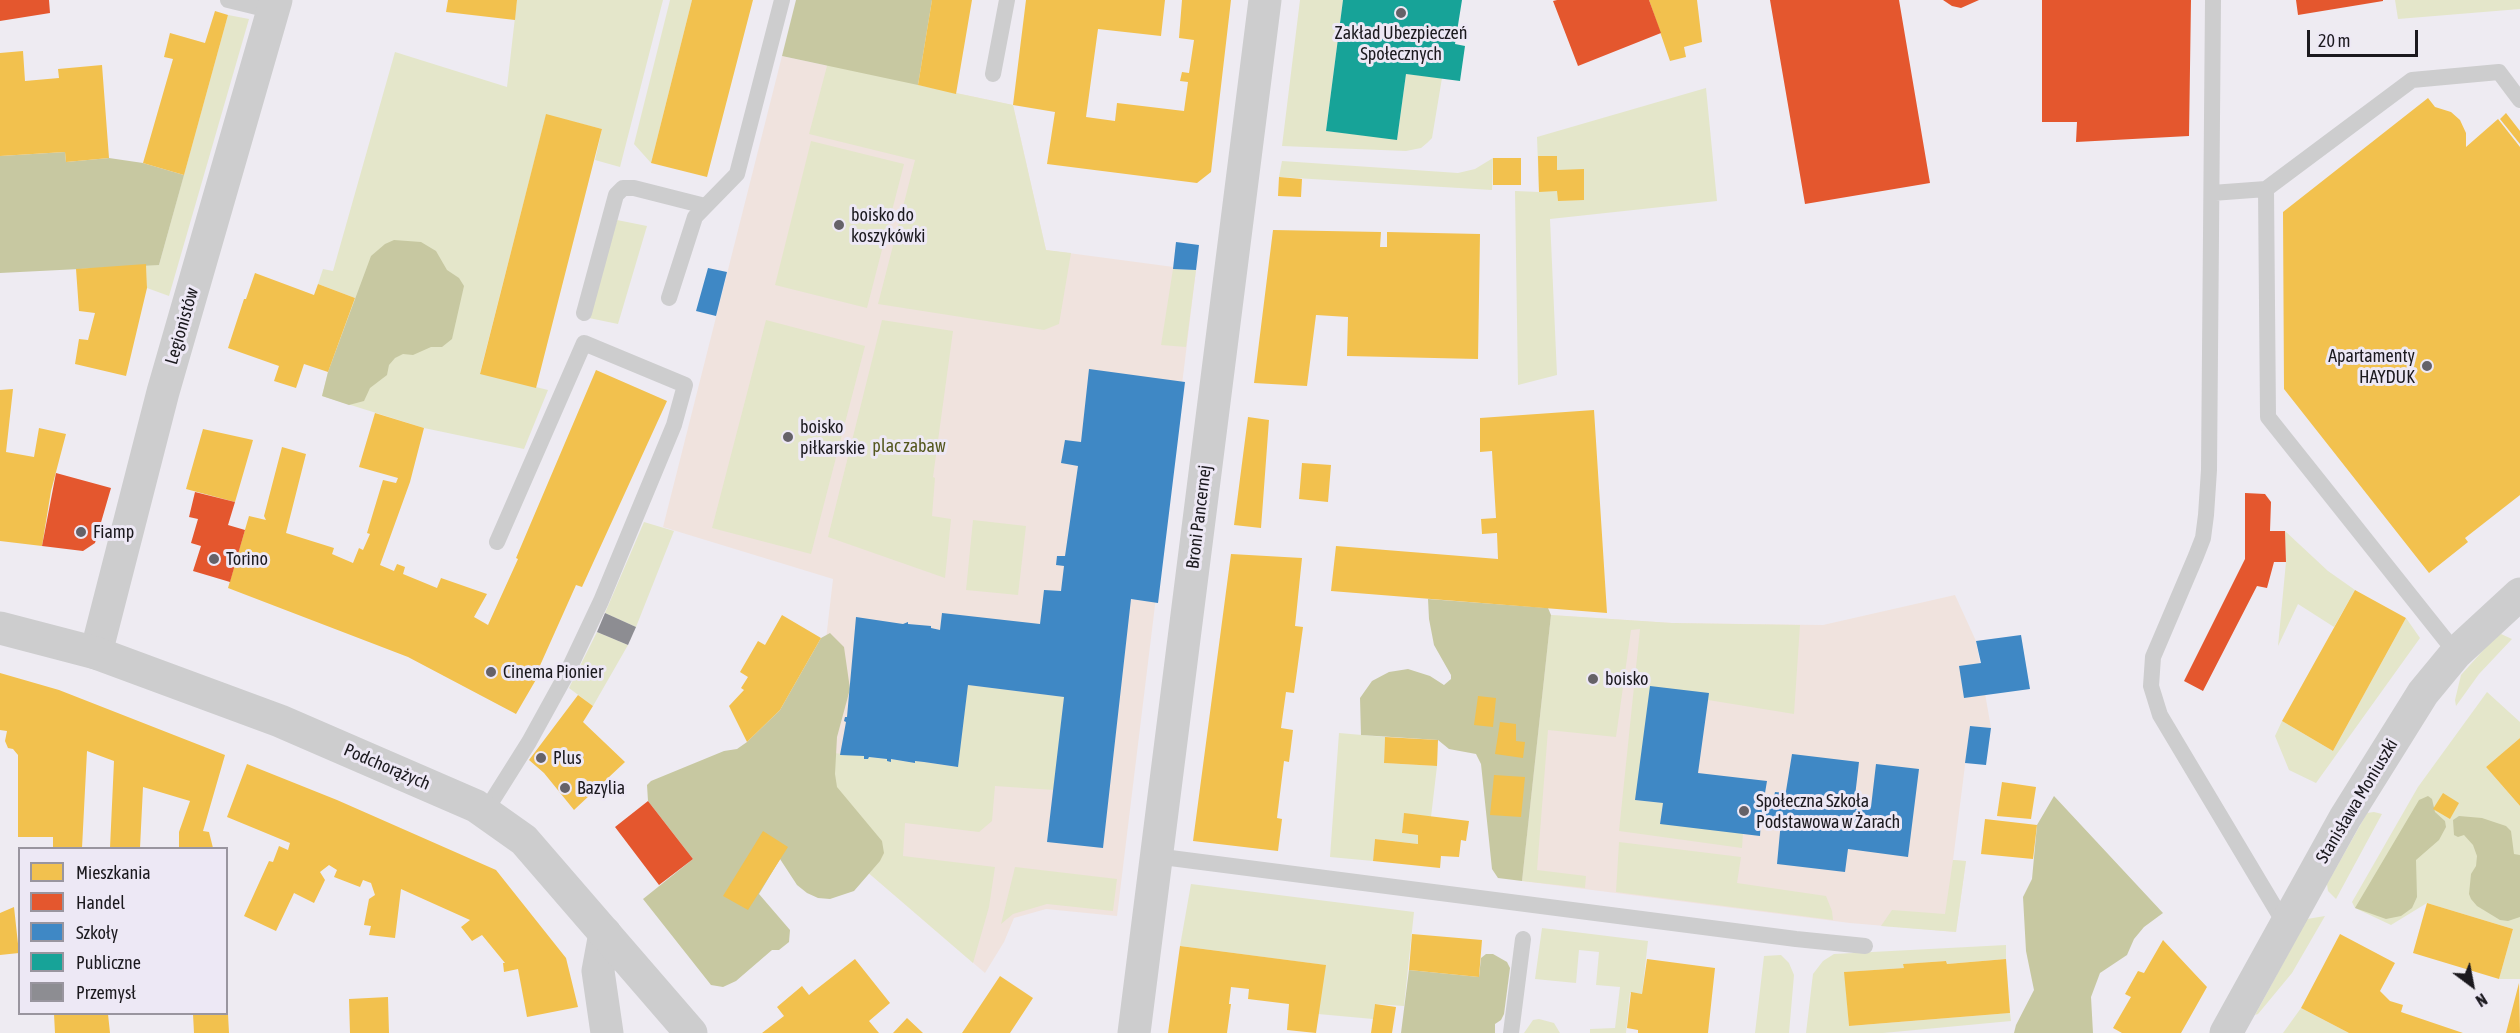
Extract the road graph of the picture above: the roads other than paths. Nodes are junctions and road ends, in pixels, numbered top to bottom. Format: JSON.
{"nodes":[{"id":1,"x":228,"y":0,"type":"edge"},
{"id":2,"x":782,"y":0,"type":"edge"},
{"id":3,"x":1007,"y":0,"type":"edge"},
{"id":4,"x":1265,"y":0,"type":"edge"},
{"id":5,"x":2213,"y":0,"type":"edge"},
{"id":6,"x":274,"y":6,"type":"edge"},
{"id":7,"x":993,"y":74,"type":"dead end"},
{"id":8,"x":2520,"y":100,"type":"edge"},
{"id":9,"x":2266,"y":189,"type":"junction"},
{"id":10,"x":2212,"y":193,"type":"junction"},
{"id":11,"x":705,"y":206,"type":"junction"},
{"id":12,"x":669,"y":298,"type":"dead end"},
{"id":13,"x":584,"y":313,"type":"dead end"},
{"id":14,"x":497,"y":542,"type":"dead end"},
{"id":15,"x":2520,"y":594,"type":"edge"},
{"id":16,"x":0,"y":628,"type":"edge"},
{"id":17,"x":96,"y":653,"type":"junction"},
{"id":18,"x":2456,"y":653,"type":"junction"},
{"id":19,"x":485,"y":812,"type":"junction"},
{"id":20,"x":1155,"y":856,"type":"junction"},
{"id":21,"x":2286,"y":926,"type":"junction"},
{"id":22,"x":605,"y":933,"type":"junction"},
{"id":23,"x":1522,"y":939,"type":"dead end"},
{"id":24,"x":1865,"y":946,"type":"dead end"},
{"id":25,"x":607,"y":1033,"type":"edge"},
{"id":26,"x":691,"y":1033,"type":"edge"},
{"id":27,"x":1134,"y":1033,"type":"edge"},
{"id":28,"x":1511,"y":1033,"type":"edge"},
{"id":29,"x":2226,"y":1033,"type":"edge"}],
"edges":[{"from":1,"to":6,"type":"lane"},
{"from":2,"to":11,"type":"lane"},
{"from":3,"to":7,"type":"lane"},
{"from":4,"to":20,"type":"street","name":"Broni Pancernej"},
{"from":5,"to":10,"type":"lane"},
{"from":6,"to":17,"type":"street","name":"Legionistów"},
{"from":8,"to":9,"type":"lane"},
{"from":9,"to":10,"type":"lane"},
{"from":9,"to":18,"type":"lane"},
{"from":10,"to":21,"type":"lane"},
{"from":11,"to":12,"type":"lane"},
{"from":11,"to":13,"type":"lane"},
{"from":14,"to":19,"type":"lane"},
{"from":15,"to":18,"type":"street","name":"Stanisława Moniuszki"},
{"from":16,"to":17,"type":"street","name":"Podchorążych"},
{"from":17,"to":19,"type":"street","name":"Podchorążych"},
{"from":18,"to":21,"type":"street","name":"Stanisława Moniuszki"},
{"from":19,"to":22,"type":"street","name":"Podchorążych"},
{"from":20,"to":24,"type":"lane"},
{"from":20,"to":27,"type":"street","name":"Broni Pancernej"},
{"from":21,"to":29,"type":"street","name":"Stanisława Moniuszki"},
{"from":22,"to":25,"type":"street"},
{"from":22,"to":26,"type":"street","name":"Podchorążych"},
{"from":23,"to":28,"type":"lane"}]}
